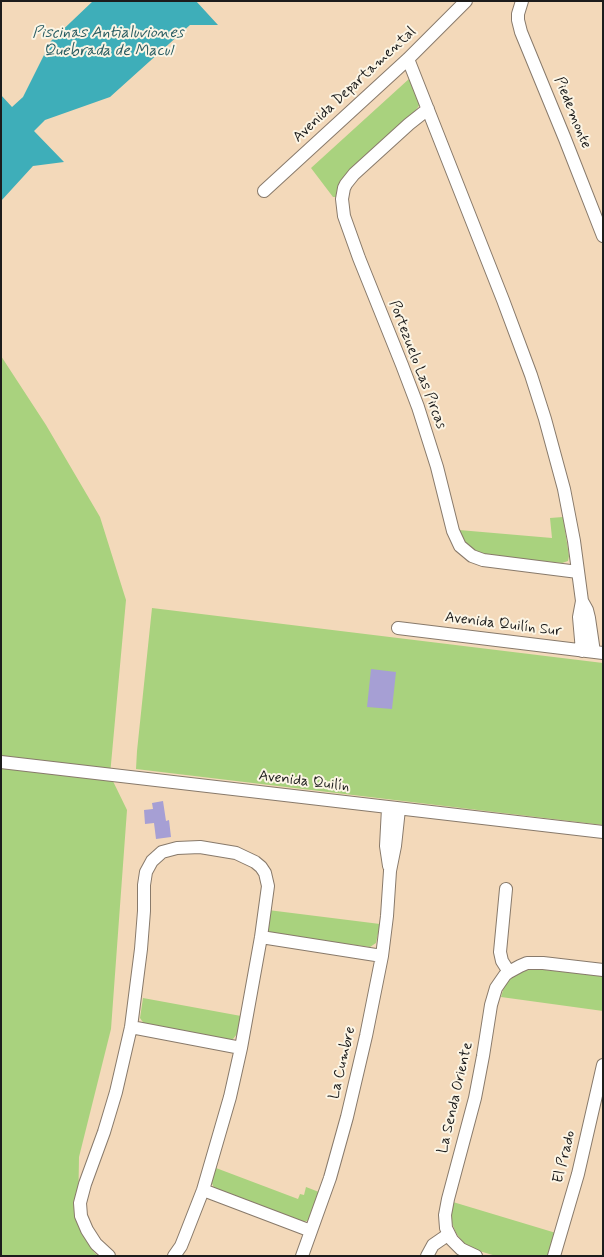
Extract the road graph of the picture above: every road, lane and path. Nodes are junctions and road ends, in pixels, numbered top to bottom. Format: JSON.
{"nodes":[{"id":1,"x":466,"y":1,"type":"edge"},
{"id":2,"x":522,"y":1,"type":"edge"},
{"id":3,"x":408,"y":59,"type":"junction"},
{"id":4,"x":428,"y":109,"type":"junction"},
{"id":5,"x":264,"y":191,"type":"dead end"},
{"id":6,"x":603,"y":236,"type":"edge"},
{"id":7,"x":578,"y":572,"type":"junction"},
{"id":8,"x":398,"y":628,"type":"dead end"},
{"id":9,"x":593,"y":652,"type":"edge"},
{"id":10,"x":1,"y":762,"type":"edge"},
{"id":11,"x":393,"y":808,"type":"junction"},
{"id":12,"x":603,"y":832,"type":"edge"},
{"id":13,"x":506,"y":889,"type":"dead end"},
{"id":14,"x":261,"y":937,"type":"junction"},
{"id":15,"x":382,"y":956,"type":"junction"},
{"id":16,"x":603,"y":970,"type":"edge"},
{"id":17,"x":509,"y":972,"type":"junction"},
{"id":18,"x":131,"y":1027,"type":"junction"},
{"id":19,"x":241,"y":1048,"type":"junction"},
{"id":20,"x":603,"y":1065,"type":"edge"},
{"id":21,"x":203,"y":1190,"type":"junction"},
{"id":22,"x":311,"y":1231,"type":"junction"},
{"id":23,"x":449,"y":1234,"type":"junction"},
{"id":24,"x":109,"y":1256,"type":"edge"},
{"id":25,"x":174,"y":1256,"type":"edge"},
{"id":26,"x":302,"y":1256,"type":"edge"},
{"id":27,"x":427,"y":1256,"type":"edge"},
{"id":28,"x":476,"y":1256,"type":"edge"},
{"id":29,"x":554,"y":1256,"type":"edge"}],
"edges":[{"from":1,"to":3,"type":"street","name":"Avenida Departamental"},
{"from":2,"to":6,"type":"street","name":"Piedemonte"},
{"from":3,"to":4,"type":"street"},
{"from":3,"to":5,"type":"street","name":"Avenida Departamental"},
{"from":4,"to":7,"type":"street"},
{"from":4,"to":7,"type":"street","name":"Portezuelo Las Pircas"},
{"from":7,"to":9,"type":"street"},
{"from":8,"to":9,"type":"street","name":"Avenida Quilín Sur"},
{"from":10,"to":11,"type":"street","name":"Avenida Quilín"},
{"from":11,"to":12,"type":"street","name":"Avenida Quilín"},
{"from":11,"to":15,"type":"street","name":"La Cumbre"},
{"from":13,"to":17,"type":"street"},
{"from":14,"to":15,"type":"street"},
{"from":14,"to":18,"type":"street"},
{"from":14,"to":19,"type":"street"},
{"from":15,"to":22,"type":"street","name":"La Cumbre"},
{"from":16,"to":17,"type":"street"},
{"from":17,"to":23,"type":"street","name":"La Senda Oriente"},
{"from":18,"to":19,"type":"street"},
{"from":18,"to":24,"type":"street"},
{"from":19,"to":21,"type":"street"},
{"from":20,"to":29,"type":"street","name":"El Prado"},
{"from":21,"to":22,"type":"street"},
{"from":21,"to":25,"type":"street"},
{"from":22,"to":26,"type":"street","name":"La Cumbre"},
{"from":23,"to":27,"type":"street"},
{"from":23,"to":28,"type":"street"}]}
